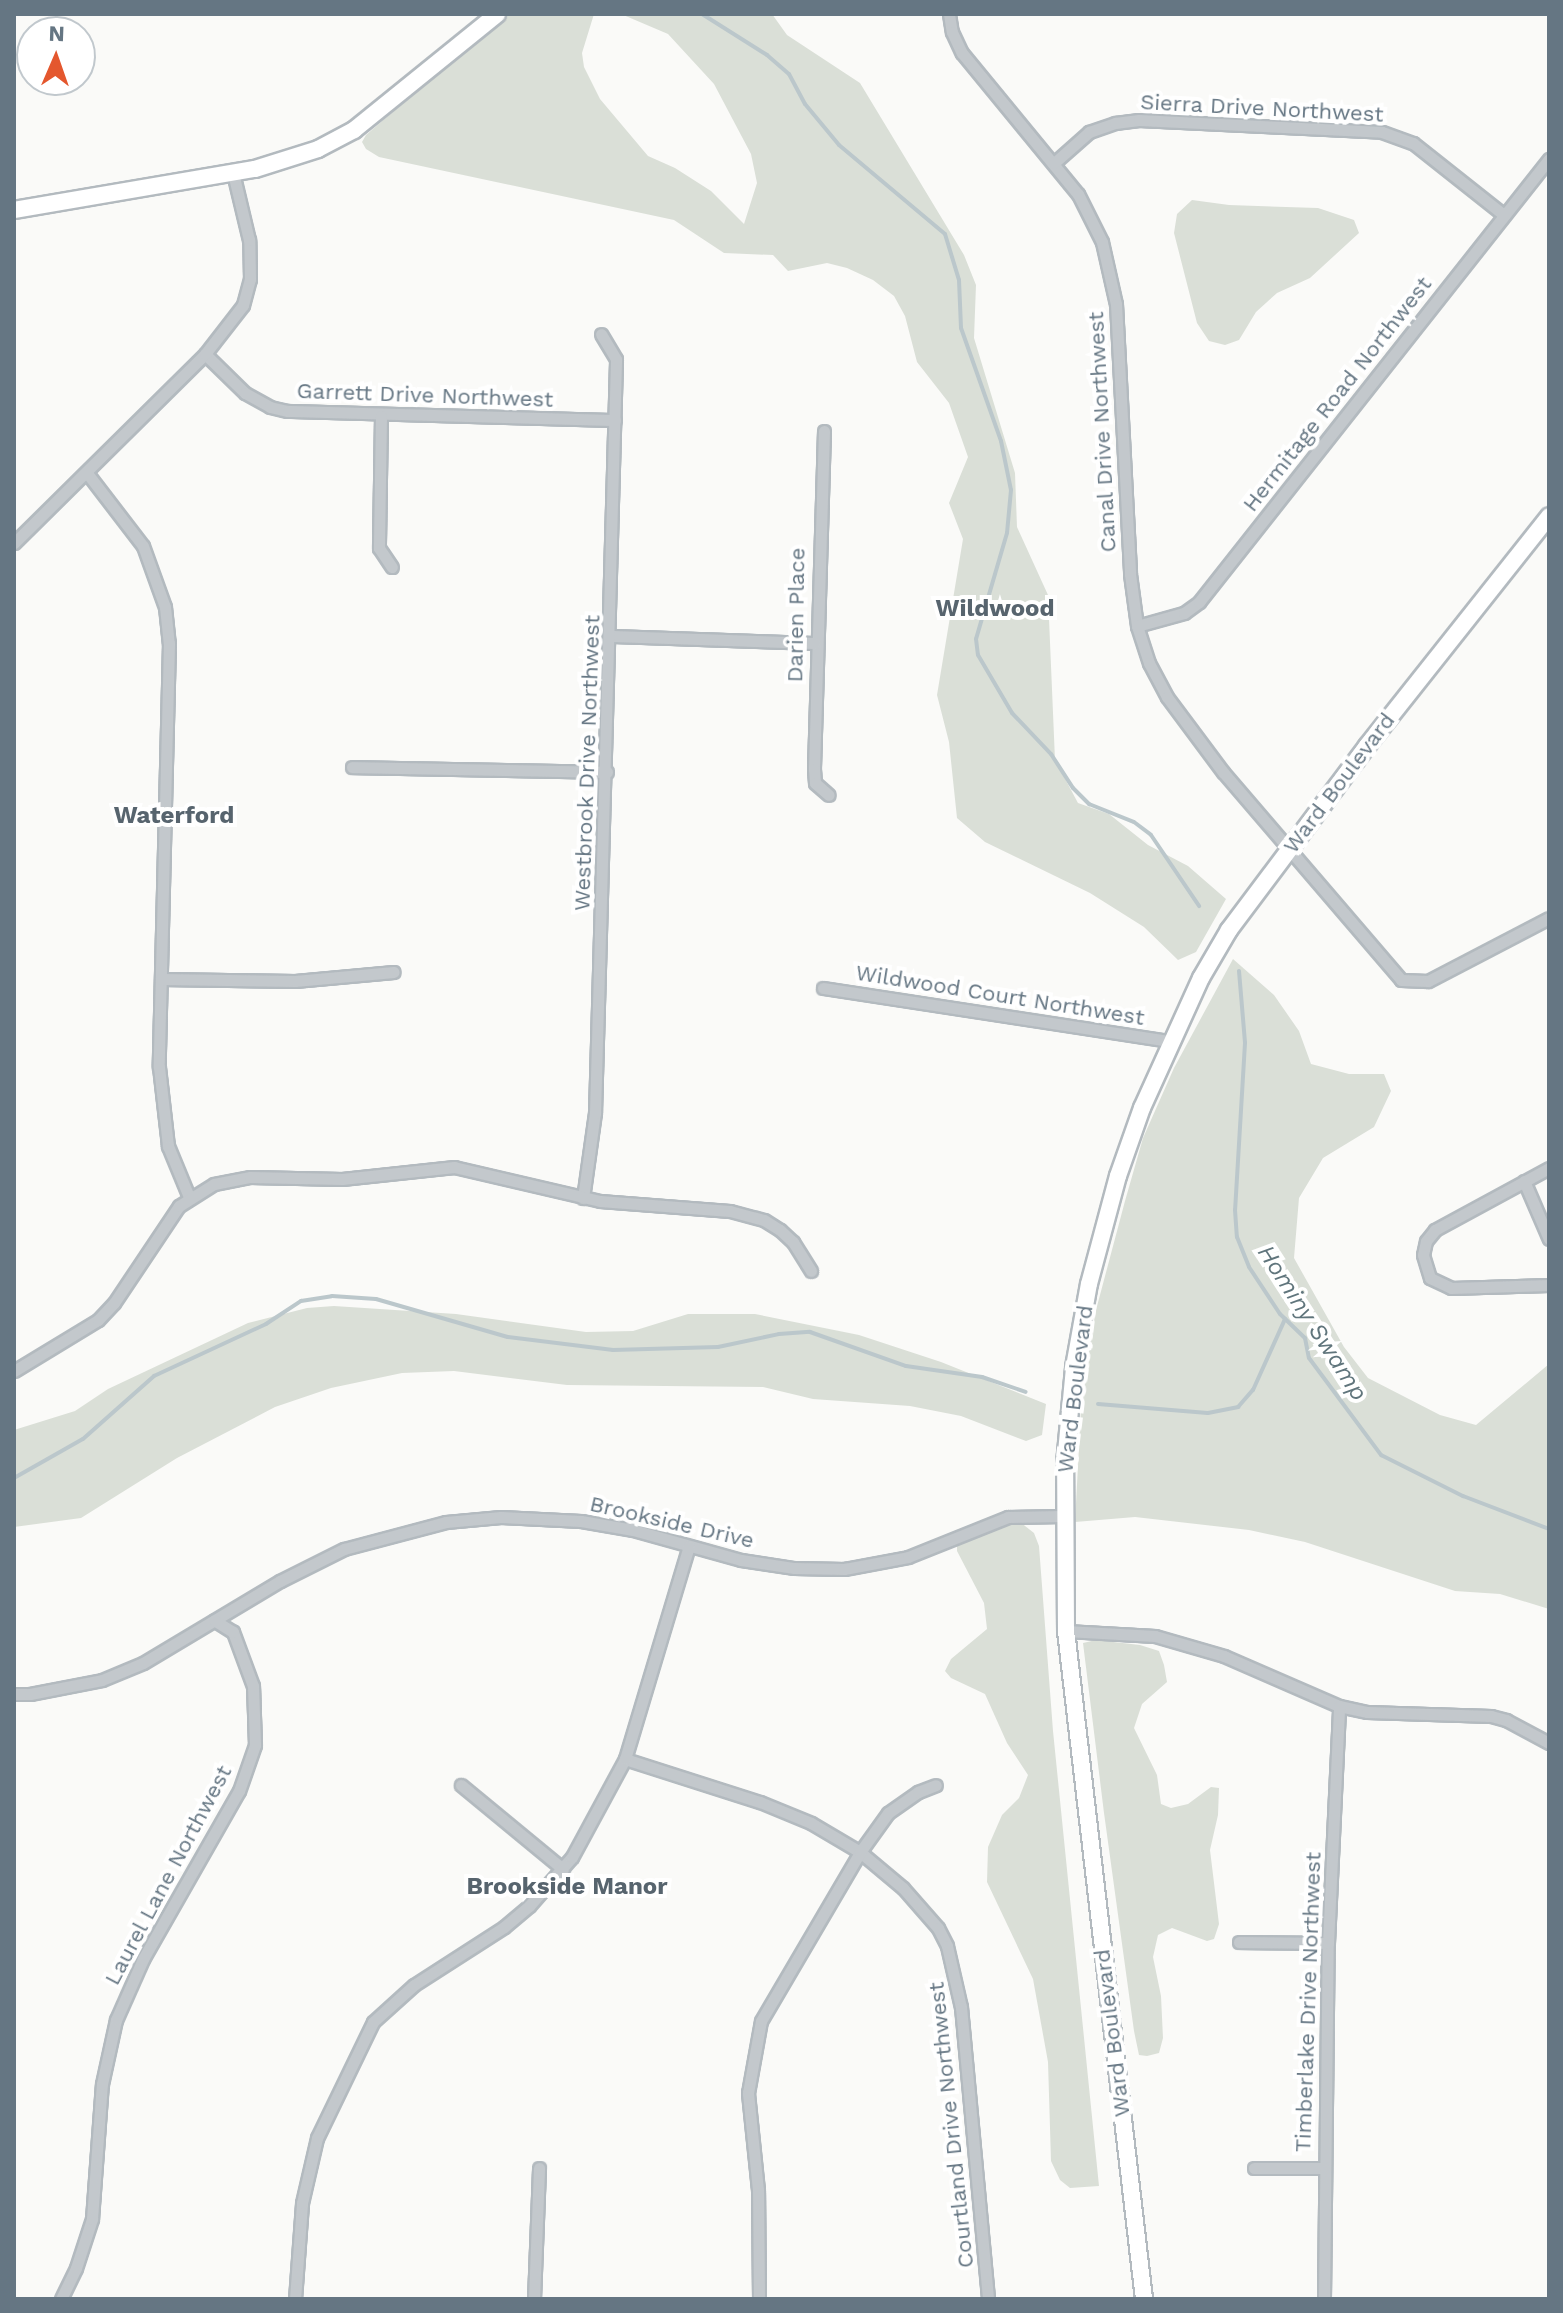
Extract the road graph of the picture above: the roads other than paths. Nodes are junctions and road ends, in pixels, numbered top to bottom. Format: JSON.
{"nodes":[{"id":1,"x":497,"y":14,"type":"edge"},
{"id":2,"x":949,"y":14,"type":"edge"},
{"id":3,"x":1549,"y":159,"type":"edge"},
{"id":4,"x":1054,"y":163,"type":"junction"},
{"id":5,"x":233,"y":173,"type":"junction"},
{"id":6,"x":14,"y":210,"type":"edge"},
{"id":7,"x":1504,"y":215,"type":"junction"},
{"id":8,"x":601,"y":334,"type":"dead end"},
{"id":9,"x":205,"y":354,"type":"junction"},
{"id":10,"x":381,"y":416,"type":"junction"},
{"id":11,"x":615,"y":420,"type":"junction"},
{"id":12,"x":824,"y":431,"type":"dead end"},
{"id":13,"x":87,"y":473,"type":"junction"},
{"id":14,"x":1549,"y":516,"type":"edge"},
{"id":15,"x":14,"y":543,"type":"edge"},
{"id":16,"x":392,"y":567,"type":"dead end"},
{"id":17,"x":1137,"y":626,"type":"junction"},
{"id":18,"x":611,"y":636,"type":"junction"},
{"id":19,"x":815,"y":643,"type":"junction"},
{"id":20,"x":352,"y":767,"type":"dead end"},
{"id":21,"x":607,"y":772,"type":"junction"},
{"id":22,"x":829,"y":795,"type":"dead end"},
{"id":23,"x":1290,"y":848,"type":"junction"},
{"id":24,"x":1549,"y":918,"type":"edge"},
{"id":25,"x":394,"y":972,"type":"dead end"},
{"id":26,"x":161,"y":979,"type":"junction"},
{"id":27,"x":823,"y":988,"type":"dead end"},
{"id":28,"x":1171,"y":1041,"type":"junction"},
{"id":29,"x":1549,"y":1168,"type":"edge"},
{"id":30,"x":1524,"y":1181,"type":"junction"},
{"id":31,"x":189,"y":1197,"type":"junction"},
{"id":32,"x":583,"y":1198,"type":"junction"},
{"id":33,"x":1549,"y":1239,"type":"edge"},
{"id":34,"x":811,"y":1271,"type":"dead end"},
{"id":35,"x":1549,"y":1285,"type":"edge"},
{"id":36,"x":14,"y":1371,"type":"edge"},
{"id":37,"x":1063,"y":1516,"type":"junction"},
{"id":38,"x":689,"y":1546,"type":"junction"},
{"id":39,"x":214,"y":1620,"type":"junction"},
{"id":40,"x":1066,"y":1631,"type":"junction"},
{"id":41,"x":14,"y":1694,"type":"edge"},
{"id":42,"x":1339,"y":1706,"type":"junction"},
{"id":43,"x":1549,"y":1743,"type":"edge"},
{"id":44,"x":625,"y":1759,"type":"junction"},
{"id":45,"x":461,"y":1785,"type":"dead end"},
{"id":46,"x":936,"y":1785,"type":"dead end"},
{"id":47,"x":860,"y":1852,"type":"junction"},
{"id":48,"x":563,"y":1869,"type":"junction"},
{"id":49,"x":1239,"y":1942,"type":"dead end"},
{"id":50,"x":1328,"y":1943,"type":"junction"},
{"id":51,"x":539,"y":2168,"type":"dead end"},
{"id":52,"x":1254,"y":2168,"type":"dead end"},
{"id":53,"x":1322,"y":2168,"type":"junction"},
{"id":54,"x":61,"y":2299,"type":"edge"},
{"id":55,"x":295,"y":2299,"type":"edge"},
{"id":56,"x":534,"y":2299,"type":"edge"},
{"id":57,"x":759,"y":2299,"type":"edge"},
{"id":58,"x":988,"y":2299,"type":"edge"},
{"id":59,"x":1144,"y":2299,"type":"edge"},
{"id":60,"x":1324,"y":2299,"type":"edge"}],
"edges":[{"from":1,"to":5,"type":"main road"},
{"from":2,"to":4,"type":"street","name":"Canal Drive Northwest"},
{"from":3,"to":7,"type":"street","name":"Hermitage Road Northwest"},
{"from":4,"to":7,"type":"street","name":"Sierra Drive Northwest"},
{"from":4,"to":17,"type":"street","name":"Canal Drive Northwest"},
{"from":5,"to":6,"type":"main road"},
{"from":5,"to":9,"type":"street"},
{"from":7,"to":17,"type":"street","name":"Hermitage Road Northwest"},
{"from":8,"to":11,"type":"street","name":"Westbrook Drive Northwest"},
{"from":9,"to":10,"type":"street","name":"Garrett Drive Northwest"},
{"from":9,"to":13,"type":"street"},
{"from":10,"to":11,"type":"street","name":"Garrett Drive Northwest"},
{"from":10,"to":16,"type":"street"},
{"from":11,"to":18,"type":"street","name":"Westbrook Drive Northwest"},
{"from":12,"to":19,"type":"street","name":"Darien Place"},
{"from":13,"to":15,"type":"street"},
{"from":13,"to":26,"type":"street"},
{"from":14,"to":23,"type":"main road","name":"Ward Boulevard"},
{"from":17,"to":23,"type":"street","name":"Canal Drive Northwest"},
{"from":18,"to":19,"type":"street"},
{"from":18,"to":21,"type":"street","name":"Westbrook Drive Northwest"},
{"from":19,"to":22,"type":"street","name":"Darien Place"},
{"from":20,"to":21,"type":"street"},
{"from":21,"to":32,"type":"street","name":"Westbrook Drive Northwest"},
{"from":23,"to":24,"type":"street","name":"Canal Drive Northwest"},
{"from":23,"to":28,"type":"main road","name":"Ward Boulevard"},
{"from":25,"to":26,"type":"street"},
{"from":26,"to":31,"type":"street"},
{"from":27,"to":28,"type":"street","name":"Wildwood Court Northwest"},
{"from":28,"to":37,"type":"main road","name":"Ward Boulevard"},
{"from":29,"to":30,"type":"street"},
{"from":30,"to":33,"type":"street"},
{"from":30,"to":35,"type":"street"},
{"from":31,"to":32,"type":"street"},
{"from":31,"to":36,"type":"street"},
{"from":32,"to":34,"type":"street"},
{"from":37,"to":38,"type":"street","name":"Brookside Drive"},
{"from":37,"to":40,"type":"main road","name":"Ward Boulevard"},
{"from":38,"to":39,"type":"street","name":"Brookside Drive"},
{"from":38,"to":44,"type":"street"},
{"from":39,"to":41,"type":"street","name":"Brookside Drive"},
{"from":39,"to":54,"type":"street","name":"Laurel Lane Northwest"},
{"from":40,"to":42,"type":"street"},
{"from":40,"to":59,"type":"main road","name":"Ward Boulevard"},
{"from":42,"to":43,"type":"street"},
{"from":42,"to":50,"type":"street","name":"Timberlake Drive Northwest"},
{"from":44,"to":47,"type":"street","name":"Courtland Drive Northwest"},
{"from":44,"to":48,"type":"street"},
{"from":45,"to":48,"type":"street"},
{"from":46,"to":47,"type":"street"},
{"from":47,"to":57,"type":"street"},
{"from":47,"to":58,"type":"street","name":"Courtland Drive Northwest"},
{"from":48,"to":55,"type":"street"},
{"from":49,"to":50,"type":"street"},
{"from":50,"to":53,"type":"street","name":"Timberlake Drive Northwest"},
{"from":51,"to":56,"type":"street"},
{"from":52,"to":53,"type":"street"},
{"from":53,"to":60,"type":"street","name":"Timberlake Drive Northwest"}]}
